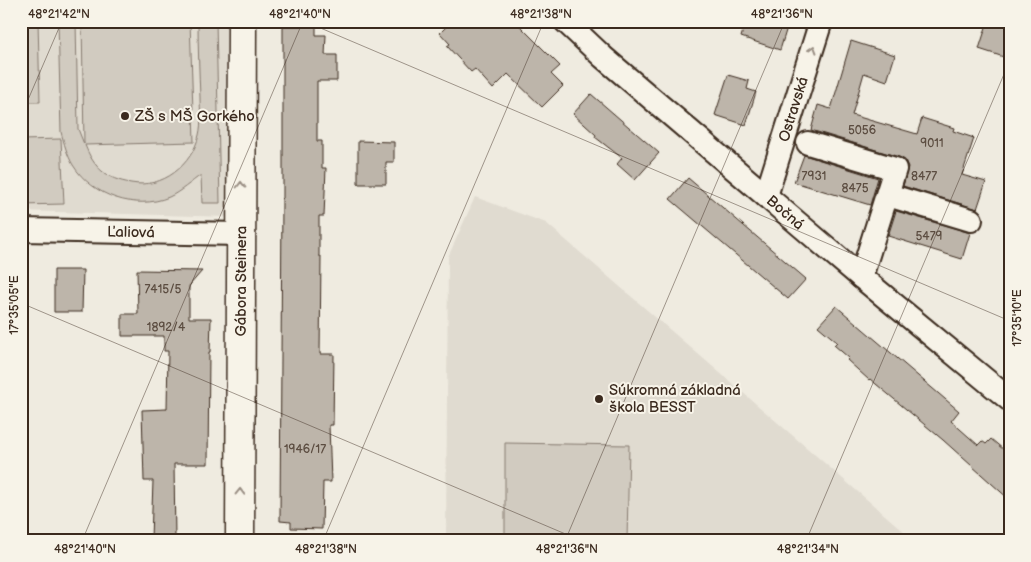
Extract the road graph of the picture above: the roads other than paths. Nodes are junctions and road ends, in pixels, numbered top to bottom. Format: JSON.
{"nodes":[{"id":1,"x":242,"y":21,"type":"edge"},
{"id":2,"x":565,"y":21,"type":"edge"},
{"id":3,"x":821,"y":21,"type":"edge"},
{"id":4,"x":808,"y":142,"type":"dead end"},
{"id":5,"x":888,"y":195,"type":"junction"},
{"id":6,"x":766,"y":196,"type":"junction"},
{"id":7,"x":971,"y":220,"type":"dead end"},
{"id":8,"x":21,"y":230,"type":"edge"},
{"id":9,"x":241,"y":234,"type":"junction"},
{"id":10,"x":861,"y":277,"type":"junction"},
{"id":11,"x":1010,"y":400,"type":"edge"},
{"id":12,"x":240,"y":541,"type":"edge"}],
"edges":[{"from":9,"to":1,"type":"main road","name":"Gábora Steinera","one_way":true},
{"from":2,"to":6,"type":"street","name":"Bočná"},
{"from":6,"to":3,"type":"street","name":"Ostravská","one_way":true},
{"from":4,"to":5,"type":"street"},
{"from":5,"to":7,"type":"street"},
{"from":5,"to":10,"type":"street"},
{"from":6,"to":10,"type":"street","name":"Bočná"},
{"from":8,"to":9,"type":"street","name":"Ľaliová"},
{"from":12,"to":9,"type":"main road","name":"Gábora Steinera","one_way":true},
{"from":10,"to":11,"type":"street","name":"Bočná"}]}
